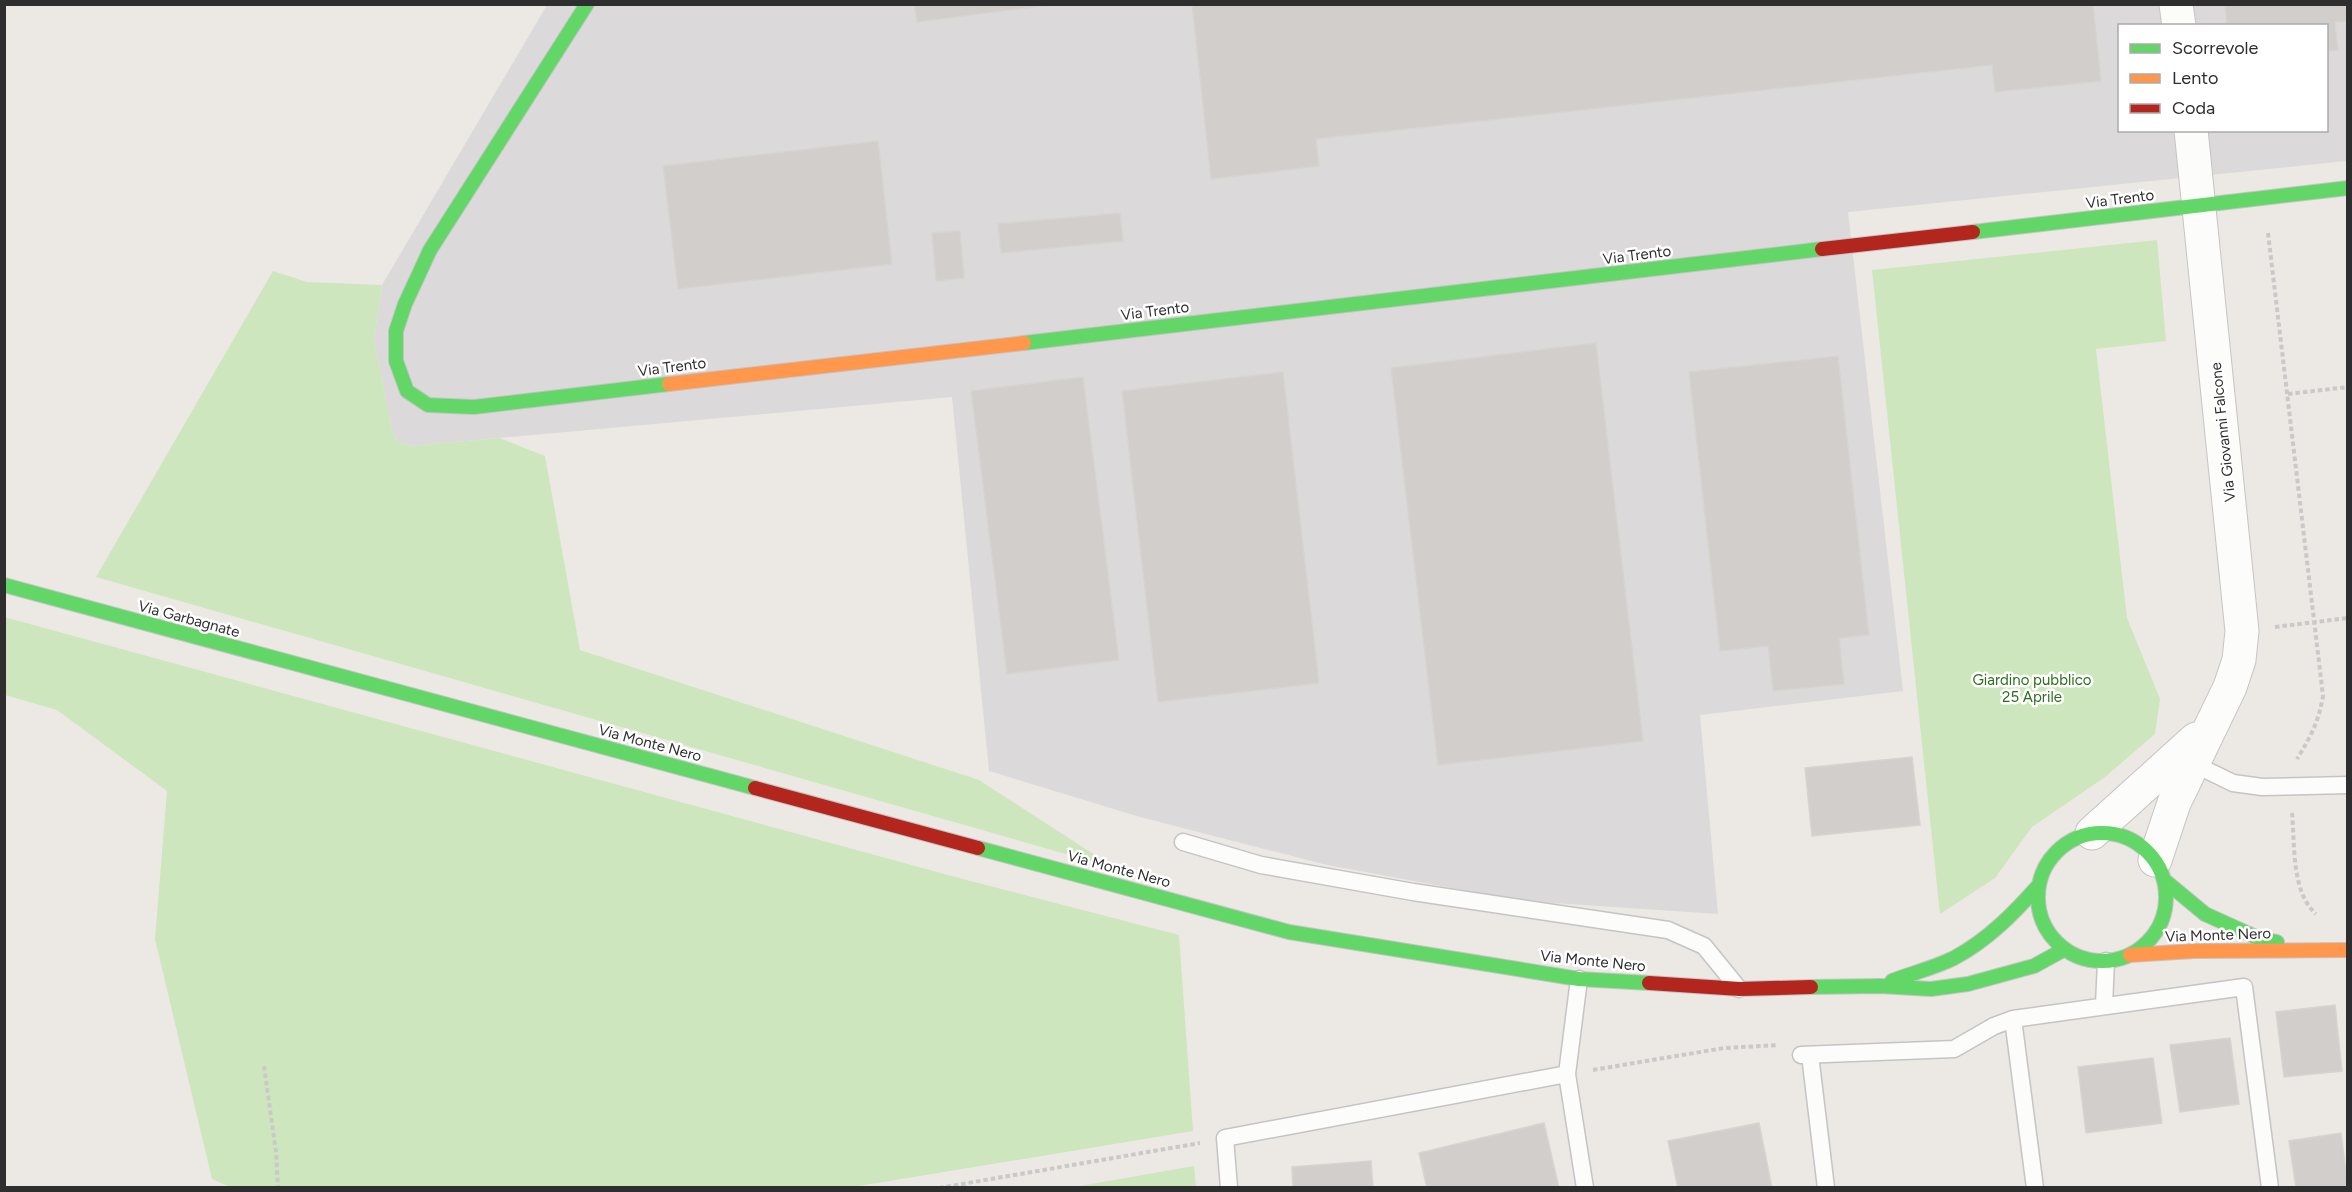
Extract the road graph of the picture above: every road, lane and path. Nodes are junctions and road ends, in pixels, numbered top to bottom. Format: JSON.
{"nodes":[{"id":1,"x":587,"y":4,"type":"edge"},
{"id":2,"x":2176,"y":4,"type":"edge"},
{"id":3,"x":2179,"y":24,"type":"edge"},
{"id":4,"x":2191,"y":132,"type":"edge"},
{"id":5,"x":2348,"y":188,"type":"edge"},
{"id":6,"x":2264,"y":197,"type":"junction"},
{"id":7,"x":2200,"y":205,"type":"junction"},
{"id":8,"x":2348,"y":387,"type":"edge"},
{"id":9,"x":2288,"y":394,"type":"junction"},
{"id":10,"x":4,"y":585,"type":"edge"},
{"id":11,"x":2348,"y":618,"type":"edge"},
{"id":12,"x":2312,"y":623,"type":"junction"},
{"id":13,"x":2242,"y":631,"type":"junction"},
{"id":14,"x":366,"y":684,"type":"joint"},
{"id":15,"x":2208,"y":727,"type":"junction"},
{"id":16,"x":2194,"y":764,"type":"junction"},
{"id":17,"x":2348,"y":785,"type":"edge"},
{"id":18,"x":2289,"y":787,"type":"junction"},
{"id":19,"x":2092,"y":833,"type":"junction"},
{"id":20,"x":1184,"y":842,"type":"dead end"},
{"id":21,"x":2160,"y":870,"type":"junction"},
{"id":22,"x":2039,"y":885,"type":"junction"},
{"id":23,"x":2321,"y":918,"type":"dead end"},
{"id":24,"x":2066,"y":949,"type":"junction"},
{"id":25,"x":2308,"y":949,"type":"junction"},
{"id":26,"x":2348,"y":950,"type":"edge"},
{"id":27,"x":2130,"y":955,"type":"junction"},
{"id":28,"x":2106,"y":961,"type":"junction"},
{"id":29,"x":1579,"y":979,"type":"junction"},
{"id":30,"x":1880,"y":986,"type":"junction"},
{"id":31,"x":1740,"y":989,"type":"junction"},
{"id":32,"x":2104,"y":1005,"type":"junction"},
{"id":33,"x":2013,"y":1019,"type":"junction"},
{"id":34,"x":1805,"y":1055,"type":"junction"},
{"id":35,"x":264,"y":1066,"type":"dead end"},
{"id":36,"x":1567,"y":1074,"type":"junction"},
{"id":37,"x":1225,"y":1138,"type":"junction"},
{"id":38,"x":278,"y":1188,"type":"edge"},
{"id":39,"x":939,"y":1188,"type":"edge"},
{"id":40,"x":1229,"y":1188,"type":"edge"},
{"id":41,"x":1585,"y":1188,"type":"edge"},
{"id":42,"x":1826,"y":1188,"type":"edge"},
{"id":43,"x":2035,"y":1188,"type":"edge"},
{"id":44,"x":2270,"y":1188,"type":"edge"}],
"edges":[{"from":1,"to":7,"type":"street","name":"Via Trento"},
{"from":2,"to":3,"type":"street"},
{"from":4,"to":7,"type":"street","name":"Via Giovanni Falcone"},
{"from":5,"to":6,"type":"street","name":"Via Trento"},
{"from":6,"to":7,"type":"street","name":"Via Trento"},
{"from":6,"to":9,"type":"path"},
{"from":7,"to":13,"type":"street","name":"Via Giovanni Falcone"},
{"from":8,"to":9,"type":"path"},
{"from":9,"to":12,"type":"path"},
{"from":10,"to":14,"type":"street","name":"Via Garbagnate"},
{"from":11,"to":12,"type":"path"},
{"from":12,"to":13,"type":"path"},
{"from":12,"to":18,"type":"path"},
{"from":13,"to":15,"type":"street","name":"Via Giovanni Falcone"},
{"from":14,"to":29,"type":"street","name":"Via Monte Nero"},
{"from":15,"to":16,"type":"street","name":"Via Giovanni Falcone"},
{"from":15,"to":19,"type":"street","name":"Via Giovanni Falcone"},
{"from":16,"to":18,"type":"lane"},
{"from":16,"to":21,"type":"street","name":"Via Giovanni Falcone"},
{"from":17,"to":18,"type":"lane"},
{"from":18,"to":23,"type":"path"},
{"from":19,"to":21,"type":"street"},
{"from":19,"to":22,"type":"street"},
{"from":20,"to":31,"type":"lane"},
{"from":21,"to":25,"type":"street","name":"Via Monte Nero"},
{"from":21,"to":27,"type":"street"},
{"from":22,"to":24,"type":"street"},
{"from":22,"to":30,"type":"street","name":"Via Monte Nero"},
{"from":24,"to":28,"type":"street"},
{"from":24,"to":30,"type":"street","name":"Via Monte Nero"},
{"from":25,"to":26,"type":"street","name":"Via Monte Nero"},
{"from":25,"to":27,"type":"street","name":"Via Monte Nero"},
{"from":27,"to":28,"type":"street"},
{"from":28,"to":32,"type":"lane"},
{"from":29,"to":31,"type":"street","name":"Via Monte Nero"},
{"from":29,"to":36,"type":"lane"},
{"from":30,"to":31,"type":"street","name":"Via Monte Nero"},
{"from":32,"to":33,"type":"lane"},
{"from":32,"to":44,"type":"lane"},
{"from":33,"to":34,"type":"lane"},
{"from":33,"to":43,"type":"lane"},
{"from":34,"to":36,"type":"path"},
{"from":34,"to":42,"type":"lane"},
{"from":35,"to":38,"type":"path"},
{"from":36,"to":37,"type":"lane"},
{"from":36,"to":41,"type":"lane"},
{"from":37,"to":39,"type":"path"},
{"from":37,"to":40,"type":"lane"}]}
